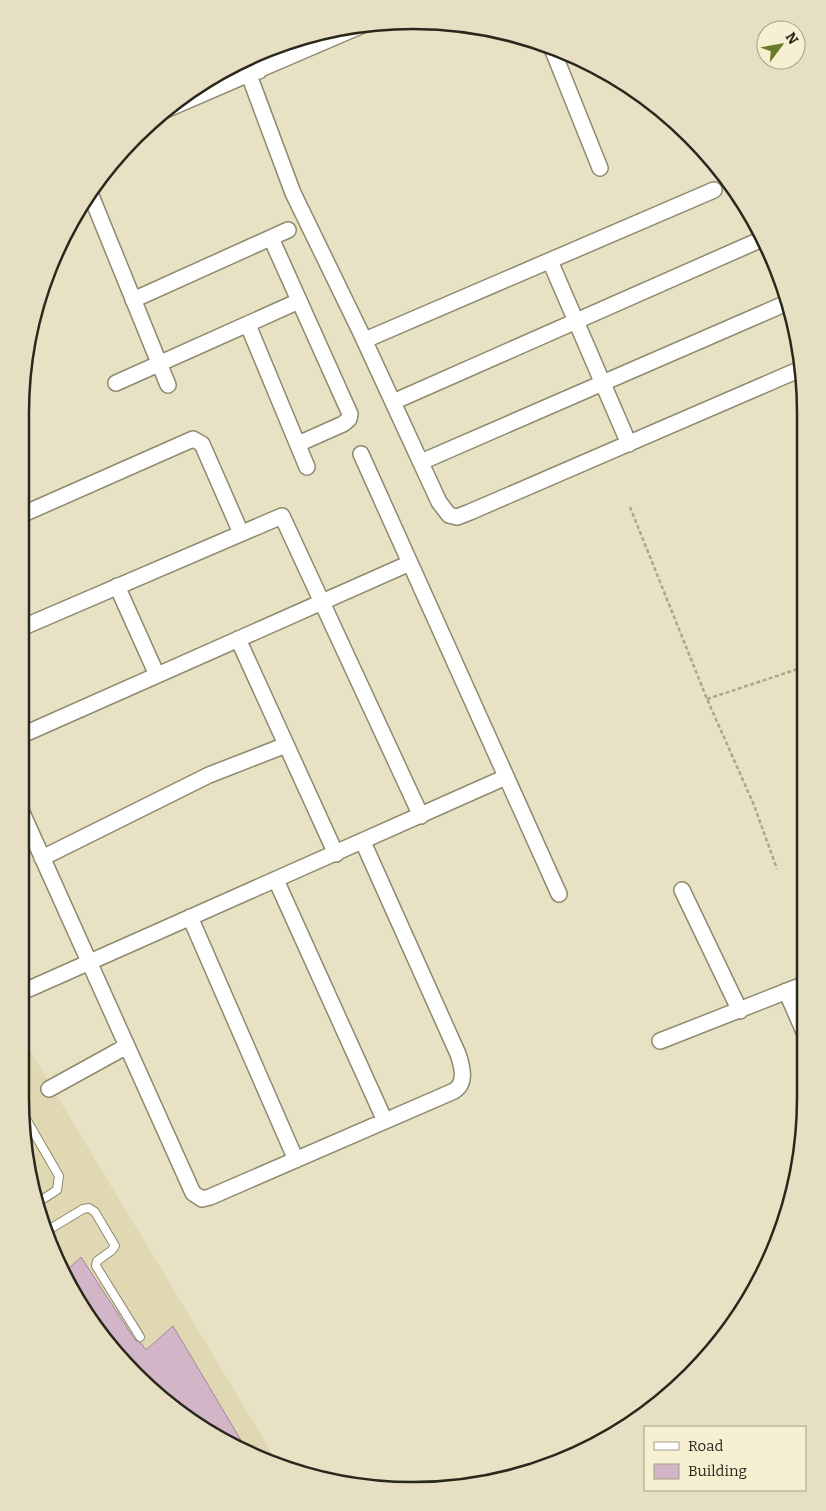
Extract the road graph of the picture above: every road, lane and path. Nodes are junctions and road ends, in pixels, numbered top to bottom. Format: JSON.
{"nodes":[{"id":1,"x":323,"y":40,"type":"edge"},
{"id":2,"x":556,"y":56,"type":"edge"},
{"id":3,"x":254,"y":63,"type":"edge"},
{"id":4,"x":254,"y":73,"type":"junction"},
{"id":5,"x":194,"y":98,"type":"edge"},
{"id":6,"x":600,"y":168,"type":"dead end"},
{"id":7,"x":714,"y":190,"type":"dead end"},
{"id":8,"x":93,"y":201,"type":"edge"},
{"id":9,"x":288,"y":230,"type":"dead end"},
{"id":10,"x":271,"y":238,"type":"junction"},
{"id":11,"x":757,"y":241,"type":"edge"},
{"id":12,"x":550,"y":261,"type":"junction"},
{"id":13,"x":133,"y":300,"type":"junction"},
{"id":14,"x":299,"y":301,"type":"junction"},
{"id":15,"x":782,"y":305,"type":"edge"},
{"id":16,"x":576,"y":321,"type":"junction"},
{"id":17,"x":248,"y":324,"type":"junction"},
{"id":18,"x":365,"y":340,"type":"junction"},
{"id":19,"x":159,"y":364,"type":"junction"},
{"id":20,"x":795,"y":372,"type":"edge"},
{"id":21,"x":116,"y":383,"type":"dead end"},
{"id":22,"x":603,"y":383,"type":"junction"},
{"id":23,"x":168,"y":385,"type":"dead end"},
{"id":24,"x":393,"y":402,"type":"junction"},
{"id":25,"x":298,"y":444,"type":"junction"},
{"id":26,"x":629,"y":444,"type":"junction"},
{"id":27,"x":361,"y":454,"type":"dead end"},
{"id":28,"x":421,"y":462,"type":"junction"},
{"id":29,"x":307,"y":467,"type":"dead end"},
{"id":30,"x":630,"y":507,"type":"dead end"},
{"id":31,"x":29,"y":511,"type":"edge"},
{"id":32,"x":241,"y":533,"type":"junction"},
{"id":33,"x":410,"y":563,"type":"junction"},
{"id":34,"x":117,"y":586,"type":"junction"},
{"id":35,"x":322,"y":601,"type":"junction"},
{"id":36,"x":29,"y":624,"type":"edge"},
{"id":37,"x":238,"y":638,"type":"junction"},
{"id":38,"x":797,"y":669,"type":"edge"},
{"id":39,"x":157,"y":675,"type":"junction"},
{"id":40,"x":707,"y":699,"type":"junction"},
{"id":41,"x":29,"y":732,"type":"edge"},
{"id":42,"x":286,"y":745,"type":"junction"},
{"id":43,"x":506,"y":777,"type":"junction"},
{"id":44,"x":421,"y":816,"type":"junction"},
{"id":45,"x":29,"y":828,"type":"edge"},
{"id":46,"x":363,"y":842,"type":"junction"},
{"id":47,"x":336,"y":854,"type":"junction"},
{"id":48,"x":42,"y":858,"type":"junction"},
{"id":49,"x":777,"y":869,"type":"dead end"},
{"id":50,"x":276,"y":880,"type":"junction"},
{"id":51,"x":682,"y":890,"type":"dead end"},
{"id":52,"x":559,"y":894,"type":"dead end"},
{"id":53,"x":190,"y":917,"type":"junction"},
{"id":54,"x":89,"y":961,"type":"junction"},
{"id":55,"x":797,"y":987,"type":"edge"},
{"id":56,"x":29,"y":989,"type":"dead end"},
{"id":57,"x":786,"y":991,"type":"junction"},
{"id":58,"x":740,"y":1011,"type":"junction"},
{"id":59,"x":797,"y":1016,"type":"edge"},
{"id":60,"x":660,"y":1042,"type":"dead end"},
{"id":61,"x":127,"y":1046,"type":"junction"},
{"id":62,"x":49,"y":1089,"type":"dead end"},
{"id":63,"x":385,"y":1121,"type":"junction"},
{"id":64,"x":30,"y":1126,"type":"edge"},
{"id":65,"x":296,"y":1160,"type":"junction"},
{"id":66,"x":43,"y":1199,"type":"edge"},
{"id":67,"x":51,"y":1228,"type":"edge"},
{"id":68,"x":140,"y":1337,"type":"dead end"}],
"edges":[{"from":1,"to":4,"type":"street"},
{"from":2,"to":6,"type":"street"},
{"from":3,"to":4,"type":"street"},
{"from":4,"to":5,"type":"street"},
{"from":4,"to":18,"type":"street"},
{"from":7,"to":12,"type":"street"},
{"from":8,"to":13,"type":"street"},
{"from":9,"to":10,"type":"street"},
{"from":10,"to":13,"type":"street"},
{"from":10,"to":14,"type":"street"},
{"from":11,"to":16,"type":"street"},
{"from":12,"to":16,"type":"street"},
{"from":12,"to":18,"type":"street"},
{"from":13,"to":19,"type":"street"},
{"from":14,"to":17,"type":"street"},
{"from":14,"to":25,"type":"street"},
{"from":15,"to":22,"type":"street"},
{"from":16,"to":22,"type":"street"},
{"from":16,"to":24,"type":"street"},
{"from":17,"to":19,"type":"street"},
{"from":17,"to":25,"type":"street"},
{"from":18,"to":24,"type":"street"},
{"from":19,"to":21,"type":"street"},
{"from":19,"to":23,"type":"street"},
{"from":20,"to":26,"type":"street"},
{"from":22,"to":26,"type":"street"},
{"from":22,"to":28,"type":"street"},
{"from":24,"to":28,"type":"street"},
{"from":25,"to":29,"type":"street"},
{"from":26,"to":28,"type":"street"},
{"from":27,"to":33,"type":"street"},
{"from":30,"to":40,"type":"path"},
{"from":31,"to":32,"type":"street"},
{"from":32,"to":34,"type":"street"},
{"from":32,"to":35,"type":"street"},
{"from":33,"to":35,"type":"street"},
{"from":33,"to":43,"type":"street"},
{"from":34,"to":36,"type":"street"},
{"from":34,"to":39,"type":"street"},
{"from":35,"to":37,"type":"street"},
{"from":35,"to":44,"type":"street"},
{"from":37,"to":39,"type":"street"},
{"from":37,"to":42,"type":"street"},
{"from":38,"to":40,"type":"path"},
{"from":39,"to":41,"type":"street"},
{"from":40,"to":49,"type":"path"},
{"from":42,"to":47,"type":"street"},
{"from":42,"to":48,"type":"street"},
{"from":43,"to":44,"type":"street"},
{"from":43,"to":52,"type":"street"},
{"from":44,"to":46,"type":"street"},
{"from":45,"to":48,"type":"street"},
{"from":46,"to":47,"type":"street"},
{"from":46,"to":63,"type":"street"},
{"from":47,"to":50,"type":"street"},
{"from":48,"to":54,"type":"street"},
{"from":50,"to":53,"type":"street"},
{"from":50,"to":63,"type":"street"},
{"from":51,"to":58,"type":"street"},
{"from":53,"to":54,"type":"street"},
{"from":53,"to":65,"type":"street"},
{"from":54,"to":56,"type":"street"},
{"from":54,"to":61,"type":"street"},
{"from":55,"to":57,"type":"street"},
{"from":57,"to":58,"type":"street"},
{"from":57,"to":59,"type":"street"},
{"from":58,"to":60,"type":"street"},
{"from":61,"to":62,"type":"street"},
{"from":61,"to":65,"type":"street"},
{"from":63,"to":65,"type":"street"},
{"from":64,"to":66,"type":"lane"},
{"from":67,"to":68,"type":"lane"}]}
